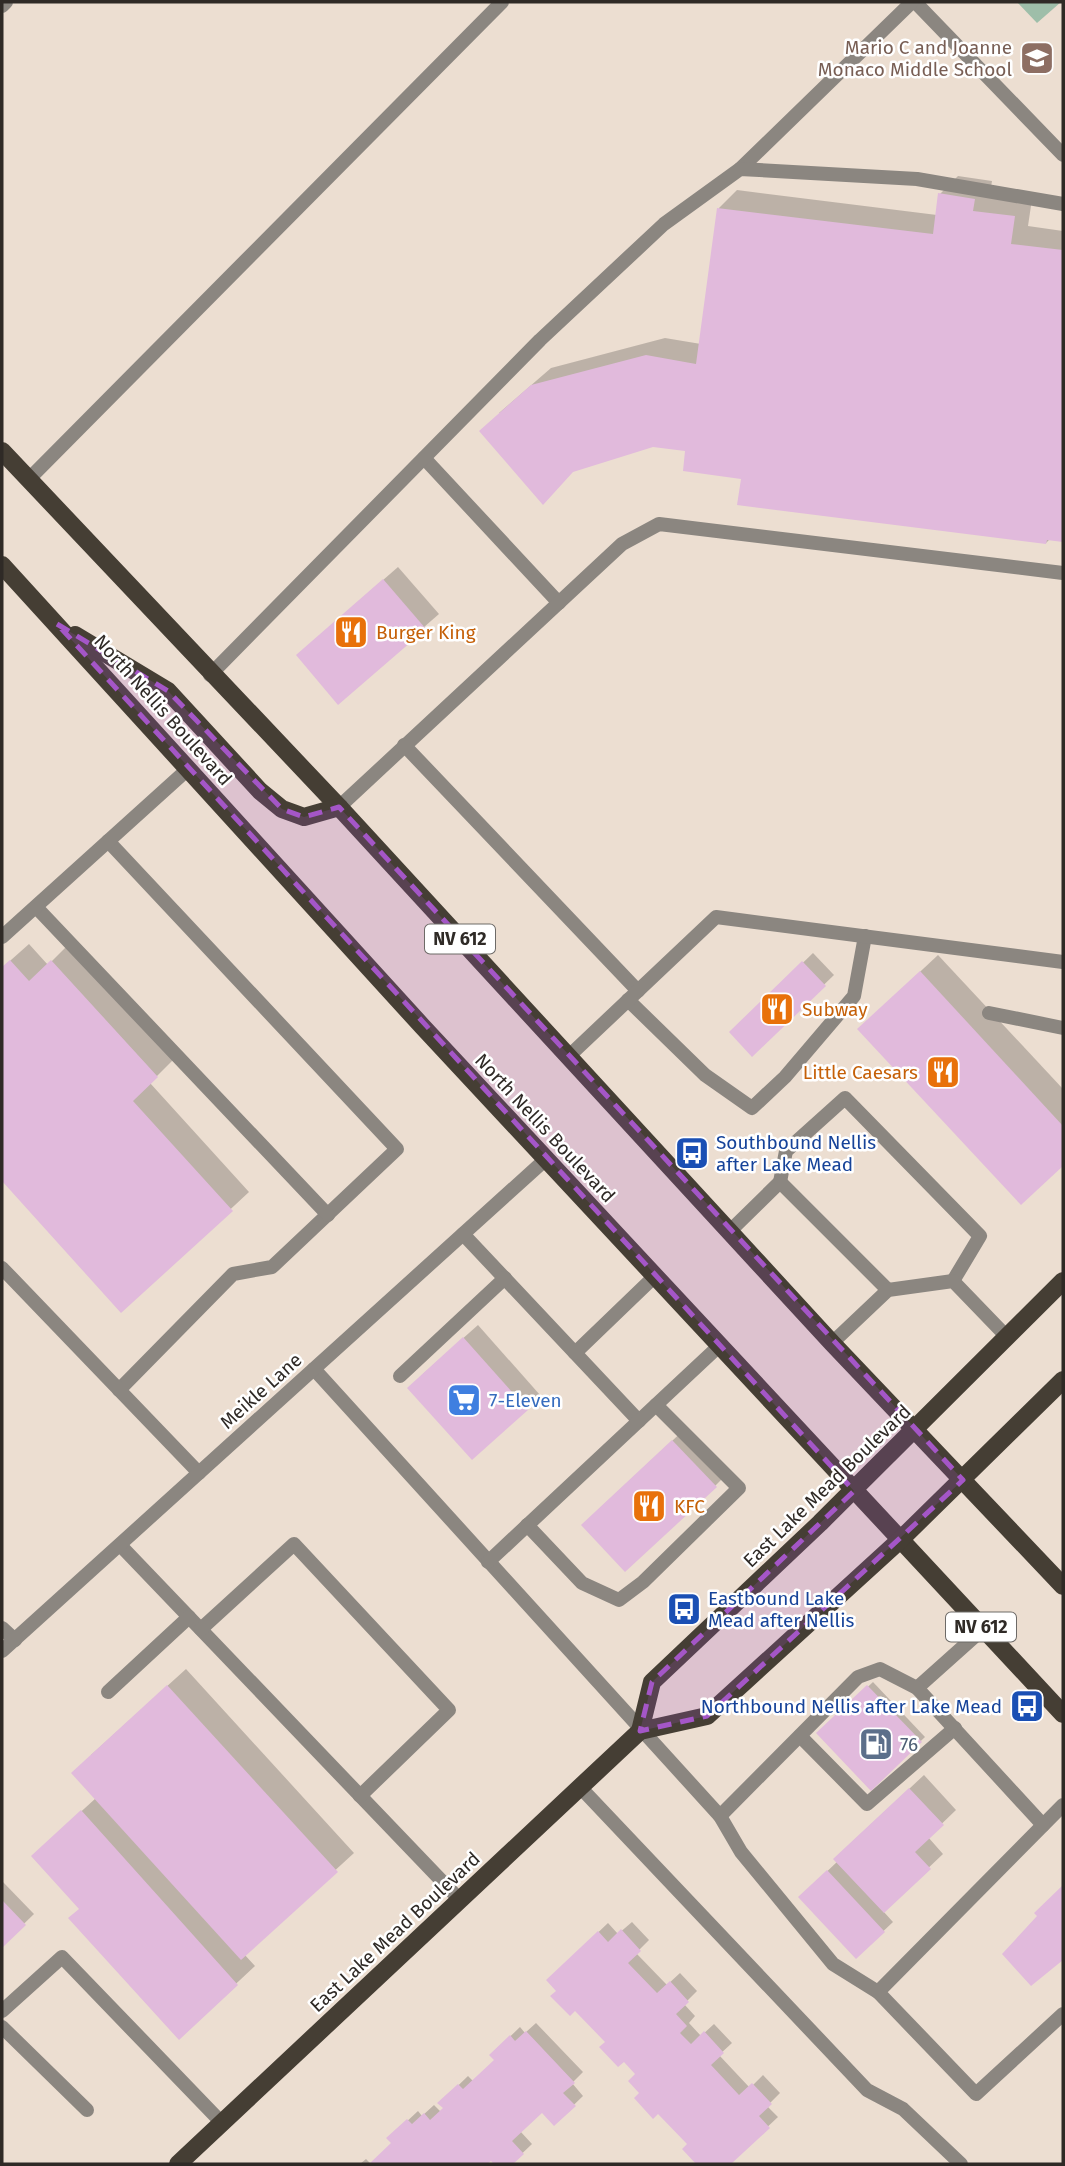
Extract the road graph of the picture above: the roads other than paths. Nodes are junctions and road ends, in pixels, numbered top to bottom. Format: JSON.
{"nodes":[{"id":1,"x":6,"y":2,"type":"edge"},
{"id":2,"x":502,"y":2,"type":"edge"},
{"id":3,"x":913,"y":2,"type":"edge"},
{"id":4,"x":2,"y":6,"type":"edge"},
{"id":5,"x":1063,"y":155,"type":"edge"},
{"id":6,"x":740,"y":169,"type":"junction"},
{"id":7,"x":1063,"y":204,"type":"edge"},
{"id":8,"x":2,"y":451,"type":"edge"},
{"id":9,"x":424,"y":458,"type":"junction"},
{"id":10,"x":28,"y":480,"type":"junction"},
{"id":11,"x":2,"y":565,"type":"edge"},
{"id":12,"x":1063,"y":572,"type":"edge"},
{"id":13,"x":559,"y":603,"type":"junction"},
{"id":14,"x":57,"y":624,"type":"junction"},
{"id":15,"x":210,"y":675,"type":"junction"},
{"id":16,"x":404,"y":745,"type":"junction"},
{"id":17,"x":188,"y":769,"type":"junction"},
{"id":18,"x":338,"y":807,"type":"junction"},
{"id":19,"x":108,"y":841,"type":"junction"},
{"id":20,"x":36,"y":907,"type":"junction"},
{"id":21,"x":865,"y":936,"type":"junction"},
{"id":22,"x":2,"y":937,"type":"edge"},
{"id":23,"x":1063,"y":962,"type":"edge"},
{"id":24,"x":633,"y":996,"type":"junction"},
{"id":25,"x":989,"y":1013,"type":"dead end"},
{"id":26,"x":1063,"y":1028,"type":"edge"},
{"id":27,"x":569,"y":1056,"type":"junction"},
{"id":28,"x":546,"y":1159,"type":"junction"},
{"id":29,"x":780,"y":1182,"type":"junction"},
{"id":30,"x":328,"y":1215,"type":"junction"},
{"id":31,"x":729,"y":1232,"type":"junction"},
{"id":32,"x":463,"y":1234,"type":"junction"},
{"id":33,"x":2,"y":1268,"type":"edge"},
{"id":34,"x":655,"y":1276,"type":"junction"},
{"id":35,"x":505,"y":1278,"type":"junction"},
{"id":36,"x":953,"y":1281,"type":"junction"},
{"id":37,"x":1063,"y":1281,"type":"edge"},
{"id":38,"x":888,"y":1290,"type":"junction"},
{"id":39,"x":1008,"y":1338,"type":"junction"},
{"id":40,"x":832,"y":1343,"type":"junction"},
{"id":41,"x":719,"y":1346,"type":"junction"},
{"id":42,"x":575,"y":1353,"type":"junction"},
{"id":43,"x":314,"y":1369,"type":"junction"},
{"id":44,"x":400,"y":1376,"type":"dead end"},
{"id":45,"x":1063,"y":1380,"type":"edge"},
{"id":46,"x":119,"y":1390,"type":"junction"},
{"id":47,"x":656,"y":1405,"type":"junction"},
{"id":48,"x":639,"y":1421,"type":"junction"},
{"id":49,"x":915,"y":1431,"type":"junction"},
{"id":50,"x":199,"y":1473,"type":"junction"},
{"id":51,"x":963,"y":1480,"type":"junction"},
{"id":52,"x":854,"y":1491,"type":"junction"},
{"id":53,"x":527,"y":1525,"type":"junction"},
{"id":54,"x":900,"y":1540,"type":"junction"},
{"id":55,"x":120,"y":1545,"type":"junction"},
{"id":56,"x":488,"y":1562,"type":"junction"},
{"id":57,"x":1063,"y":1587,"type":"edge"},
{"id":58,"x":189,"y":1617,"type":"junction"},
{"id":59,"x":2,"y":1628,"type":"edge"},
{"id":60,"x":201,"y":1629,"type":"junction"},
{"id":61,"x":983,"y":1629,"type":"junction"},
{"id":62,"x":15,"y":1640,"type":"junction"},
{"id":63,"x":2,"y":1651,"type":"edge"},
{"id":64,"x":917,"y":1688,"type":"junction"},
{"id":65,"x":108,"y":1692,"type":"dead end"},
{"id":66,"x":1063,"y":1714,"type":"edge"},
{"id":67,"x":955,"y":1728,"type":"junction"},
{"id":68,"x":640,"y":1731,"type":"junction"},
{"id":69,"x":800,"y":1736,"type":"junction"},
{"id":70,"x":580,"y":1787,"type":"junction"},
{"id":71,"x":360,"y":1796,"type":"junction"},
{"id":72,"x":1063,"y":1805,"type":"edge"},
{"id":73,"x":720,"y":1816,"type":"junction"},
{"id":74,"x":1043,"y":1825,"type":"junction"},
{"id":75,"x":460,"y":1900,"type":"junction"},
{"id":76,"x":878,"y":1992,"type":"junction"},
{"id":77,"x":2,"y":2011,"type":"edge"},
{"id":78,"x":1063,"y":2014,"type":"edge"},
{"id":79,"x":2,"y":2027,"type":"edge"},
{"id":80,"x":88,"y":2110,"type":"dead end"},
{"id":81,"x":222,"y":2123,"type":"junction"},
{"id":82,"x":178,"y":2164,"type":"edge"},
{"id":83,"x":961,"y":2164,"type":"edge"}],
"edges":[{"from":1,"to":4,"type":"street"},
{"from":2,"to":10,"type":"street"},
{"from":3,"to":5,"type":"street"},
{"from":3,"to":6,"type":"street"},
{"from":6,"to":7,"type":"street"},
{"from":6,"to":9,"type":"street"},
{"from":8,"to":10,"type":"main road","number":"NV 612"},
{"from":9,"to":13,"type":"street"},
{"from":9,"to":15,"type":"street"},
{"from":10,"to":15,"type":"main road","number":"NV 612"},
{"from":11,"to":14,"type":"main road","name":"North Nellis Boulevard","number":"NV 612"},
{"from":12,"to":13,"type":"street"},
{"from":13,"to":16,"type":"street"},
{"from":14,"to":17,"type":"main road","name":"North Nellis Boulevard","number":"NV 612"},
{"from":14,"to":18,"type":"main road"},
{"from":15,"to":18,"type":"main road","number":"NV 612"},
{"from":16,"to":18,"type":"street"},
{"from":16,"to":24,"type":"street"},
{"from":17,"to":19,"type":"street"},
{"from":17,"to":28,"type":"main road","name":"North Nellis Boulevard","number":"NV 612"},
{"from":18,"to":27,"type":"main road","number":"NV 612"},
{"from":19,"to":20,"type":"street"},
{"from":19,"to":30,"type":"street"},
{"from":20,"to":22,"type":"street"},
{"from":20,"to":30,"type":"street"},
{"from":21,"to":23,"type":"street"},
{"from":21,"to":24,"type":"street"},
{"from":21,"to":24,"type":"street"},
{"from":24,"to":27,"type":"street"},
{"from":25,"to":26,"type":"street"},
{"from":27,"to":31,"type":"main road","number":"NV 612"},
{"from":28,"to":32,"type":"street","name":"Meikle Lane"},
{"from":28,"to":34,"type":"main road","name":"North Nellis Boulevard","number":"NV 612"},
{"from":29,"to":31,"type":"street"},
{"from":29,"to":36,"type":"street"},
{"from":29,"to":38,"type":"street"},
{"from":30,"to":46,"type":"street"},
{"from":31,"to":40,"type":"main road","number":"NV 612"},
{"from":32,"to":35,"type":"street"},
{"from":32,"to":43,"type":"street","name":"Meikle Lane"},
{"from":33,"to":46,"type":"street"},
{"from":34,"to":41,"type":"main road","name":"North Nellis Boulevard","number":"NV 612"},
{"from":34,"to":42,"type":"street"},
{"from":35,"to":42,"type":"street"},
{"from":35,"to":44,"type":"street"},
{"from":36,"to":38,"type":"street"},
{"from":36,"to":39,"type":"street"},
{"from":37,"to":39,"type":"main road","name":"East Lake Mead Boulevard"},
{"from":38,"to":40,"type":"street"},
{"from":39,"to":49,"type":"main road","name":"East Lake Mead Boulevard"},
{"from":40,"to":49,"type":"main road","number":"NV 612"},
{"from":41,"to":47,"type":"street"},
{"from":41,"to":52,"type":"main road","name":"North Nellis Boulevard","number":"NV 612"},
{"from":42,"to":48,"type":"street"},
{"from":43,"to":50,"type":"street","name":"Meikle Lane"},
{"from":43,"to":56,"type":"street"},
{"from":45,"to":51,"type":"main road"},
{"from":46,"to":50,"type":"street"},
{"from":47,"to":48,"type":"street"},
{"from":47,"to":53,"type":"street"},
{"from":48,"to":53,"type":"street"},
{"from":49,"to":51,"type":"main road","number":"NV 612"},
{"from":49,"to":52,"type":"main road","name":"East Lake Mead Boulevard"},
{"from":50,"to":55,"type":"street","name":"Meikle Lane"},
{"from":51,"to":54,"type":"main road"},
{"from":51,"to":57,"type":"main road","number":"NV 612"},
{"from":52,"to":54,"type":"main road","name":"North Nellis Boulevard","number":"NV 612"},
{"from":52,"to":68,"type":"main road","name":"East Lake Mead Boulevard"},
{"from":53,"to":56,"type":"street"},
{"from":54,"to":61,"type":"main road","name":"North Nellis Boulevard","number":"NV 612"},
{"from":54,"to":68,"type":"main road"},
{"from":55,"to":58,"type":"street"},
{"from":55,"to":62,"type":"street","name":"Meikle Lane"},
{"from":56,"to":68,"type":"street"},
{"from":58,"to":60,"type":"street"},
{"from":58,"to":65,"type":"street"},
{"from":59,"to":62,"type":"street"},
{"from":60,"to":71,"type":"street"},
{"from":60,"to":71,"type":"street"},
{"from":61,"to":64,"type":"street"},
{"from":61,"to":66,"type":"main road","name":"North Nellis Boulevard","number":"NV 612"},
{"from":62,"to":63,"type":"street","name":"Meikle Lane"},
{"from":64,"to":67,"type":"street"},
{"from":64,"to":69,"type":"street"},
{"from":67,"to":69,"type":"street"},
{"from":67,"to":74,"type":"street"},
{"from":68,"to":70,"type":"main road","name":"East Lake Mead Boulevard"},
{"from":68,"to":73,"type":"street"},
{"from":69,"to":73,"type":"street"},
{"from":70,"to":75,"type":"main road","name":"East Lake Mead Boulevard"},
{"from":70,"to":83,"type":"street"},
{"from":71,"to":75,"type":"street"},
{"from":72,"to":74,"type":"street"},
{"from":73,"to":76,"type":"street"},
{"from":74,"to":76,"type":"street"},
{"from":75,"to":81,"type":"main road","name":"East Lake Mead Boulevard"},
{"from":76,"to":78,"type":"street"},
{"from":77,"to":81,"type":"street"},
{"from":79,"to":80,"type":"street"},
{"from":81,"to":82,"type":"main road","name":"East Lake Mead Boulevard"}]}
